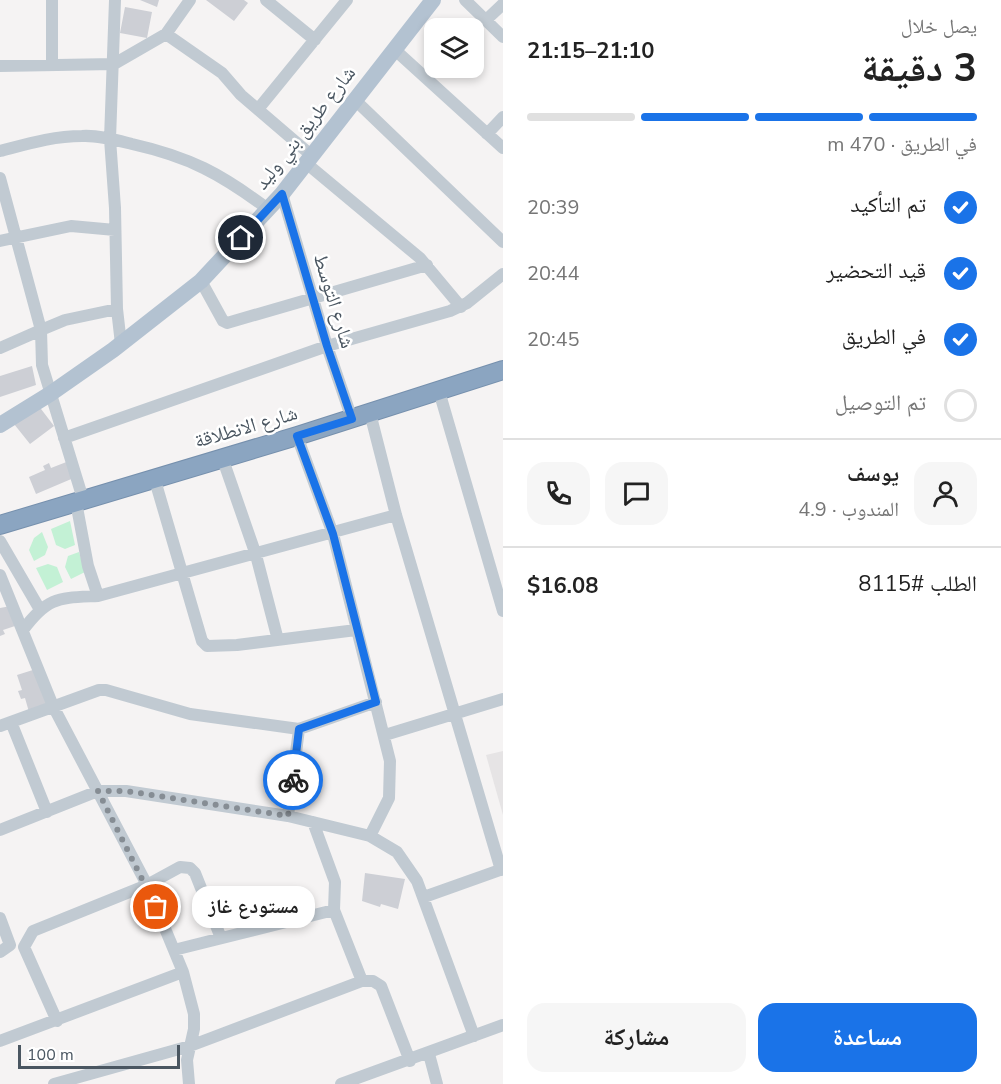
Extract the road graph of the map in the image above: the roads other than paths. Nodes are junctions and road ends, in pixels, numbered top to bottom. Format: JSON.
{"nodes":[{"id":1,"x":52,"y":0,"type":"edge"},
{"id":2,"x":115,"y":0,"type":"edge"},
{"id":3,"x":189,"y":0,"type":"edge"},
{"id":4,"x":266,"y":0,"type":"edge"},
{"id":5,"x":347,"y":0,"type":"edge"},
{"id":6,"x":433,"y":0,"type":"edge"},
{"id":7,"x":465,"y":0,"type":"edge"},
{"id":8,"x":503,"y":4,"type":"edge"},
{"id":9,"x":486,"y":20,"type":"junction"},
{"id":10,"x":166,"y":34,"type":"junction"},
{"id":11,"x":503,"y":37,"type":"edge"},
{"id":12,"x":315,"y":40,"type":"junction"},
{"id":13,"x":394,"y":49,"type":"junction"},
{"id":14,"x":52,"y":63,"type":"junction"},
{"id":15,"x":114,"y":64,"type":"junction"},
{"id":16,"x":0,"y":66,"type":"edge"},
{"id":17,"x":355,"y":100,"type":"junction"},
{"id":18,"x":259,"y":108,"type":"junction"},
{"id":19,"x":503,"y":117,"type":"edge"},
{"id":20,"x":487,"y":134,"type":"junction"},
{"id":21,"x":110,"y":139,"type":"junction"},
{"id":22,"x":503,"y":148,"type":"edge"},
{"id":23,"x":0,"y":151,"type":"edge"},
{"id":24,"x":308,"y":159,"type":"junction"},
{"id":25,"x":0,"y":178,"type":"edge"},
{"id":26,"x":282,"y":194,"type":"junction"},
{"id":27,"x":268,"y":209,"type":"junction"},
{"id":28,"x":115,"y":230,"type":"junction"},
{"id":29,"x":17,"y":237,"type":"junction"},
{"id":30,"x":0,"y":241,"type":"edge"},
{"id":31,"x":503,"y":242,"type":"edge"},
{"id":32,"x":427,"y":265,"type":"junction"},
{"id":33,"x":503,"y":274,"type":"edge"},
{"id":34,"x":201,"y":281,"type":"junction"},
{"id":35,"x":312,"y":298,"type":"junction"},
{"id":36,"x":461,"y":306,"type":"junction"},
{"id":37,"x":117,"y":309,"type":"junction"},
{"id":38,"x":41,"y":330,"type":"junction"},
{"id":39,"x":121,"y":344,"type":"junction"},
{"id":40,"x":327,"y":346,"type":"junction"},
{"id":41,"x":0,"y":348,"type":"edge"},
{"id":42,"x":503,"y":370,"type":"edge"},
{"id":43,"x":439,"y":391,"type":"junction"},
{"id":44,"x":50,"y":394,"type":"junction"},
{"id":45,"x":370,"y":413,"type":"junction"},
{"id":46,"x":352,"y":419,"type":"junction"},
{"id":47,"x":0,"y":424,"type":"edge"},
{"id":48,"x":297,"y":436,"type":"junction"},
{"id":49,"x":64,"y":438,"type":"junction"},
{"id":50,"x":222,"y":457,"type":"junction"},
{"id":51,"x":154,"y":477,"type":"junction"},
{"id":52,"x":80,"y":501,"type":"junction"},
{"id":53,"x":396,"y":515,"type":"junction"},
{"id":54,"x":0,"y":528,"type":"edge"},
{"id":55,"x":333,"y":534,"type":"junction"},
{"id":56,"x":256,"y":555,"type":"junction"},
{"id":57,"x":0,"y":575,"type":"edge"},
{"id":58,"x":182,"y":575,"type":"junction"},
{"id":59,"x":98,"y":596,"type":"junction"},
{"id":60,"x":39,"y":608,"type":"junction"},
{"id":61,"x":503,"y":611,"type":"edge"},
{"id":62,"x":23,"y":630,"type":"junction"},
{"id":63,"x":356,"y":630,"type":"junction"},
{"id":64,"x":278,"y":640,"type":"junction"},
{"id":65,"x":503,"y":699,"type":"edge"},
{"id":66,"x":376,"y":702,"type":"junction"},
{"id":67,"x":53,"y":706,"type":"junction"},
{"id":68,"x":457,"y":713,"type":"junction"},
{"id":69,"x":6,"y":724,"type":"edge"},
{"id":70,"x":299,"y":729,"type":"junction"},
{"id":71,"x":385,"y":735,"type":"junction"},
{"id":72,"x":98,"y":791,"type":"junction"},
{"id":73,"x":47,"y":812,"type":"junction"},
{"id":74,"x":288,"y":816,"type":"junction"},
{"id":75,"x":313,"y":822,"type":"junction"},
{"id":76,"x":0,"y":830,"type":"edge"},
{"id":77,"x":370,"y":836,"type":"junction"},
{"id":78,"x":502,"y":869,"type":"edge"},
{"id":79,"x":147,"y":885,"type":"junction"},
{"id":80,"x":424,"y":897,"type":"junction"},
{"id":81,"x":334,"y":910,"type":"junction"},
{"id":82,"x":0,"y":918,"type":"edge"},
{"id":83,"x":221,"y":938,"type":"junction"},
{"id":84,"x":174,"y":950,"type":"junction"},
{"id":85,"x":0,"y":952,"type":"edge"},
{"id":86,"x":183,"y":972,"type":"junction"},
{"id":87,"x":362,"y":981,"type":"junction"},
{"id":88,"x":57,"y":1021,"type":"junction"},
{"id":89,"x":503,"y":1025,"type":"edge"},
{"id":90,"x":474,"y":1036,"type":"junction"},
{"id":91,"x":0,"y":1041,"type":"edge"},
{"id":92,"x":190,"y":1046,"type":"junction"},
{"id":93,"x":429,"y":1054,"type":"junction"},
{"id":94,"x":410,"y":1061,"type":"junction"},
{"id":95,"x":54,"y":1084,"type":"edge"},
{"id":96,"x":189,"y":1084,"type":"edge"},
{"id":97,"x":341,"y":1084,"type":"edge"},
{"id":98,"x":437,"y":1084,"type":"edge"}],
"edges":[{"from":1,"to":14,"type":"street"},
{"from":2,"to":15,"type":"street"},
{"from":3,"to":10,"type":"street"},
{"from":4,"to":12,"type":"street"},
{"from":5,"to":12,"type":"street"},
{"from":6,"to":13,"type":"main road","name":"شارع طريق بني وليد"},
{"from":7,"to":9,"type":"street"},
{"from":8,"to":9,"type":"street"},
{"from":9,"to":11,"type":"street"},
{"from":10,"to":15,"type":"street"},
{"from":10,"to":18,"type":"street"},
{"from":12,"to":18,"type":"street"},
{"from":13,"to":17,"type":"main road","name":"شارع طريق بني وليد"},
{"from":13,"to":20,"type":"street"},
{"from":14,"to":15,"type":"street"},
{"from":14,"to":16,"type":"street"},
{"from":15,"to":21,"type":"street"},
{"from":17,"to":24,"type":"main road","name":"شارع طريق بني وليد"},
{"from":17,"to":31,"type":"street"},
{"from":18,"to":24,"type":"street"},
{"from":19,"to":20,"type":"street"},
{"from":20,"to":22,"type":"street"},
{"from":21,"to":23,"type":"street"},
{"from":21,"to":27,"type":"street"},
{"from":21,"to":28,"type":"street"},
{"from":24,"to":26,"type":"main road","name":"شارع طريق بني وليد"},
{"from":24,"to":32,"type":"street"},
{"from":25,"to":29,"type":"street"},
{"from":26,"to":27,"type":"main road","name":"شارع طريق بني وليد"},
{"from":26,"to":35,"type":"street","name":"شارع التوسط"},
{"from":27,"to":34,"type":"main road","name":"شارع طريق بني وليد"},
{"from":28,"to":29,"type":"street"},
{"from":28,"to":37,"type":"street"},
{"from":29,"to":30,"type":"street"},
{"from":29,"to":38,"type":"street"},
{"from":32,"to":35,"type":"street"},
{"from":32,"to":36,"type":"street"},
{"from":33,"to":36,"type":"street"},
{"from":34,"to":35,"type":"street"},
{"from":34,"to":39,"type":"main road","name":"شارع طريق بني وليد"},
{"from":35,"to":40,"type":"street","name":"شارع التوسط"},
{"from":36,"to":40,"type":"street"},
{"from":37,"to":38,"type":"street"},
{"from":37,"to":39,"type":"street"},
{"from":38,"to":41,"type":"street"},
{"from":38,"to":44,"type":"street"},
{"from":39,"to":44,"type":"main road","name":"شارع طريق بني وليد"},
{"from":40,"to":46,"type":"street","name":"شارع التوسط"},
{"from":40,"to":49,"type":"street"},
{"from":42,"to":43,"type":"highway","name":"شارع الانطلاقة"},
{"from":43,"to":45,"type":"highway","name":"شارع الانطلاقة"},
{"from":43,"to":61,"type":"street"},
{"from":44,"to":47,"type":"main road","name":"شارع طريق بني وليد"},
{"from":44,"to":49,"type":"street"},
{"from":45,"to":46,"type":"highway","name":"شارع الانطلاقة"},
{"from":45,"to":53,"type":"street"},
{"from":46,"to":48,"type":"highway","name":"شارع الانطلاقة"},
{"from":48,"to":50,"type":"highway","name":"شارع الانطلاقة"},
{"from":48,"to":55,"type":"street"},
{"from":49,"to":52,"type":"street"},
{"from":50,"to":51,"type":"highway","name":"شارع الانطلاقة"},
{"from":50,"to":56,"type":"street"},
{"from":51,"to":52,"type":"highway","name":"شارع الانطلاقة"},
{"from":51,"to":58,"type":"street"},
{"from":52,"to":54,"type":"highway","name":"شارع الانطلاقة"},
{"from":52,"to":59,"type":"street"},
{"from":53,"to":55,"type":"street"},
{"from":53,"to":68,"type":"street"},
{"from":54,"to":60,"type":"street"},
{"from":55,"to":56,"type":"street"},
{"from":55,"to":63,"type":"street"},
{"from":56,"to":58,"type":"street"},
{"from":56,"to":64,"type":"street"},
{"from":57,"to":62,"type":"street"},
{"from":58,"to":59,"type":"street"},
{"from":58,"to":64,"type":"street"},
{"from":59,"to":60,"type":"street"},
{"from":60,"to":62,"type":"street"},
{"from":62,"to":67,"type":"street"},
{"from":63,"to":64,"type":"street"},
{"from":63,"to":66,"type":"street"},
{"from":65,"to":68,"type":"street"},
{"from":66,"to":70,"type":"street"},
{"from":66,"to":71,"type":"street"},
{"from":67,"to":69,"type":"street"},
{"from":67,"to":70,"type":"street"},
{"from":67,"to":72,"type":"street"},
{"from":68,"to":71,"type":"street"},
{"from":68,"to":78,"type":"street"},
{"from":69,"to":73,"type":"street"},
{"from":70,"to":74,"type":"street"},
{"from":71,"to":77,"type":"street"},
{"from":72,"to":73,"type":"street"},
{"from":72,"to":74,"type":"street"},
{"from":72,"to":79,"type":"street"},
{"from":73,"to":76,"type":"street"},
{"from":74,"to":75,"type":"street"},
{"from":75,"to":77,"type":"street"},
{"from":75,"to":81,"type":"street"},
{"from":77,"to":80,"type":"street"},
{"from":78,"to":80,"type":"street"},
{"from":79,"to":83,"type":"street"},
{"from":79,"to":84,"type":"street"},
{"from":79,"to":88,"type":"street"},
{"from":80,"to":90,"type":"street"},
{"from":81,"to":83,"type":"street"},
{"from":81,"to":87,"type":"street"},
{"from":82,"to":85,"type":"street"},
{"from":83,"to":84,"type":"street"},
{"from":84,"to":86,"type":"street"},
{"from":86,"to":88,"type":"street"},
{"from":86,"to":92,"type":"street"},
{"from":87,"to":92,"type":"street"},
{"from":87,"to":94,"type":"street"},
{"from":88,"to":91,"type":"street"},
{"from":89,"to":90,"type":"street"},
{"from":90,"to":93,"type":"street"},
{"from":92,"to":95,"type":"street"},
{"from":92,"to":96,"type":"street"},
{"from":93,"to":94,"type":"street"},
{"from":93,"to":98,"type":"street"},
{"from":94,"to":97,"type":"street"}]}
